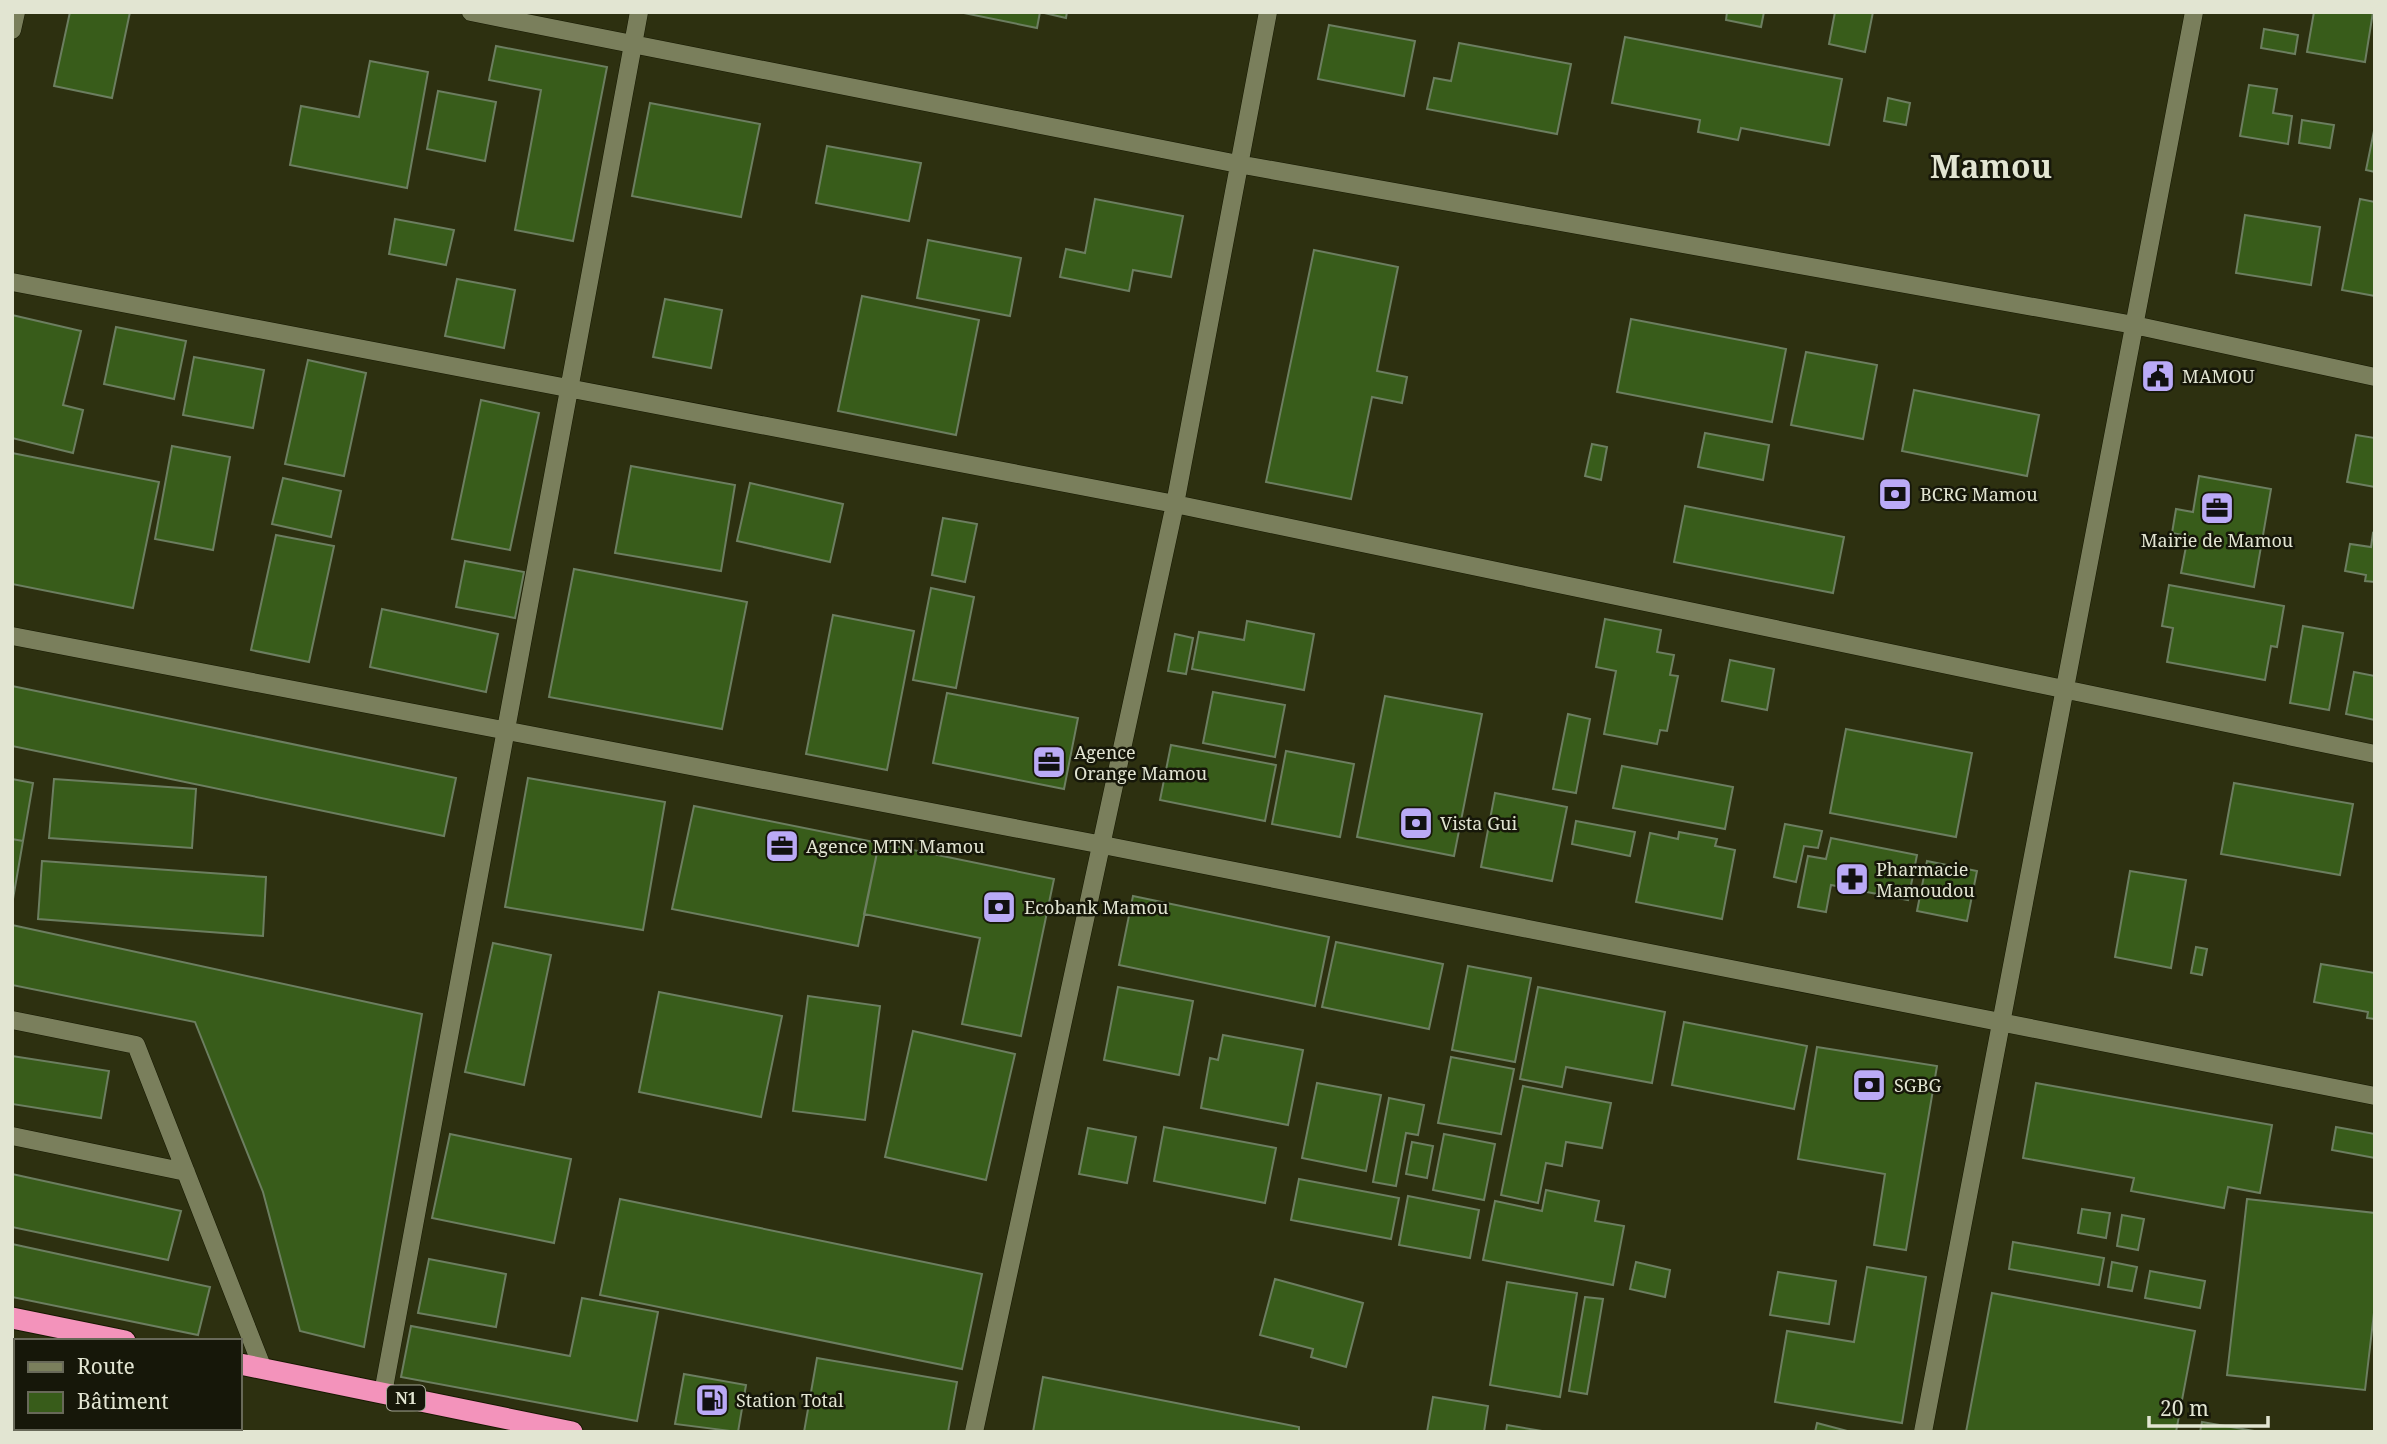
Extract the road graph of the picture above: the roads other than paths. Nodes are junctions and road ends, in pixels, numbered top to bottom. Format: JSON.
{"nodes":[{"id":1,"x":16,"y":12,"type":"edge"},
{"id":2,"x":471,"y":12,"type":"edge"},
{"id":3,"x":639,"y":12,"type":"edge"},
{"id":4,"x":1268,"y":12,"type":"edge"},
{"id":5,"x":2194,"y":12,"type":"edge"},
{"id":6,"x":12,"y":30,"type":"edge"},
{"id":7,"x":632,"y":43,"type":"junction"},
{"id":8,"x":1238,"y":164,"type":"junction"},
{"id":9,"x":12,"y":282,"type":"edge"},
{"id":10,"x":2134,"y":325,"type":"junction"},
{"id":11,"x":2375,"y":377,"type":"edge"},
{"id":12,"x":568,"y":388,"type":"junction"},
{"id":13,"x":1175,"y":504,"type":"junction"},
{"id":14,"x":12,"y":636,"type":"edge"},
{"id":15,"x":2064,"y":691,"type":"junction"},
{"id":16,"x":505,"y":731,"type":"junction"},
{"id":17,"x":2375,"y":754,"type":"edge"},
{"id":18,"x":1102,"y":845,"type":"junction"},
{"id":19,"x":12,"y":1020,"type":"edge"},
{"id":20,"x":2000,"y":1024,"type":"junction"},
{"id":21,"x":2375,"y":1096,"type":"edge"},
{"id":22,"x":12,"y":1136,"type":"edge"},
{"id":23,"x":187,"y":1172,"type":"junction"},
{"id":24,"x":12,"y":1318,"type":"edge"},
{"id":25,"x":115,"y":1339,"type":"edge"},
{"id":26,"x":242,"y":1364,"type":"edge"},
{"id":27,"x":262,"y":1369,"type":"junction"},
{"id":28,"x":383,"y":1393,"type":"junction"},
{"id":29,"x":572,"y":1432,"type":"edge"},
{"id":30,"x":974,"y":1432,"type":"edge"},
{"id":31,"x":1923,"y":1432,"type":"edge"}],
"edges":[{"from":1,"to":6,"type":"street"},
{"from":2,"to":7,"type":"street"},
{"from":3,"to":7,"type":"street"},
{"from":4,"to":8,"type":"street"},
{"from":5,"to":10,"type":"street"},
{"from":7,"to":8,"type":"street"},
{"from":7,"to":12,"type":"street"},
{"from":8,"to":10,"type":"street"},
{"from":8,"to":13,"type":"street"},
{"from":9,"to":12,"type":"street"},
{"from":10,"to":11,"type":"street"},
{"from":10,"to":15,"type":"street"},
{"from":12,"to":13,"type":"street"},
{"from":12,"to":16,"type":"street"},
{"from":13,"to":15,"type":"street"},
{"from":13,"to":18,"type":"street"},
{"from":14,"to":16,"type":"street"},
{"from":15,"to":17,"type":"street"},
{"from":15,"to":20,"type":"street"},
{"from":16,"to":18,"type":"street"},
{"from":16,"to":28,"type":"street"},
{"from":18,"to":20,"type":"street"},
{"from":18,"to":30,"type":"street"},
{"from":19,"to":23,"type":"street"},
{"from":20,"to":21,"type":"street"},
{"from":20,"to":31,"type":"street"},
{"from":22,"to":23,"type":"street"},
{"from":23,"to":27,"type":"street"},
{"from":24,"to":25,"type":"highway"},
{"from":26,"to":27,"type":"highway","number":"N1"},
{"from":27,"to":28,"type":"highway","number":"N1"},
{"from":28,"to":29,"type":"highway","number":"N1"}]}
